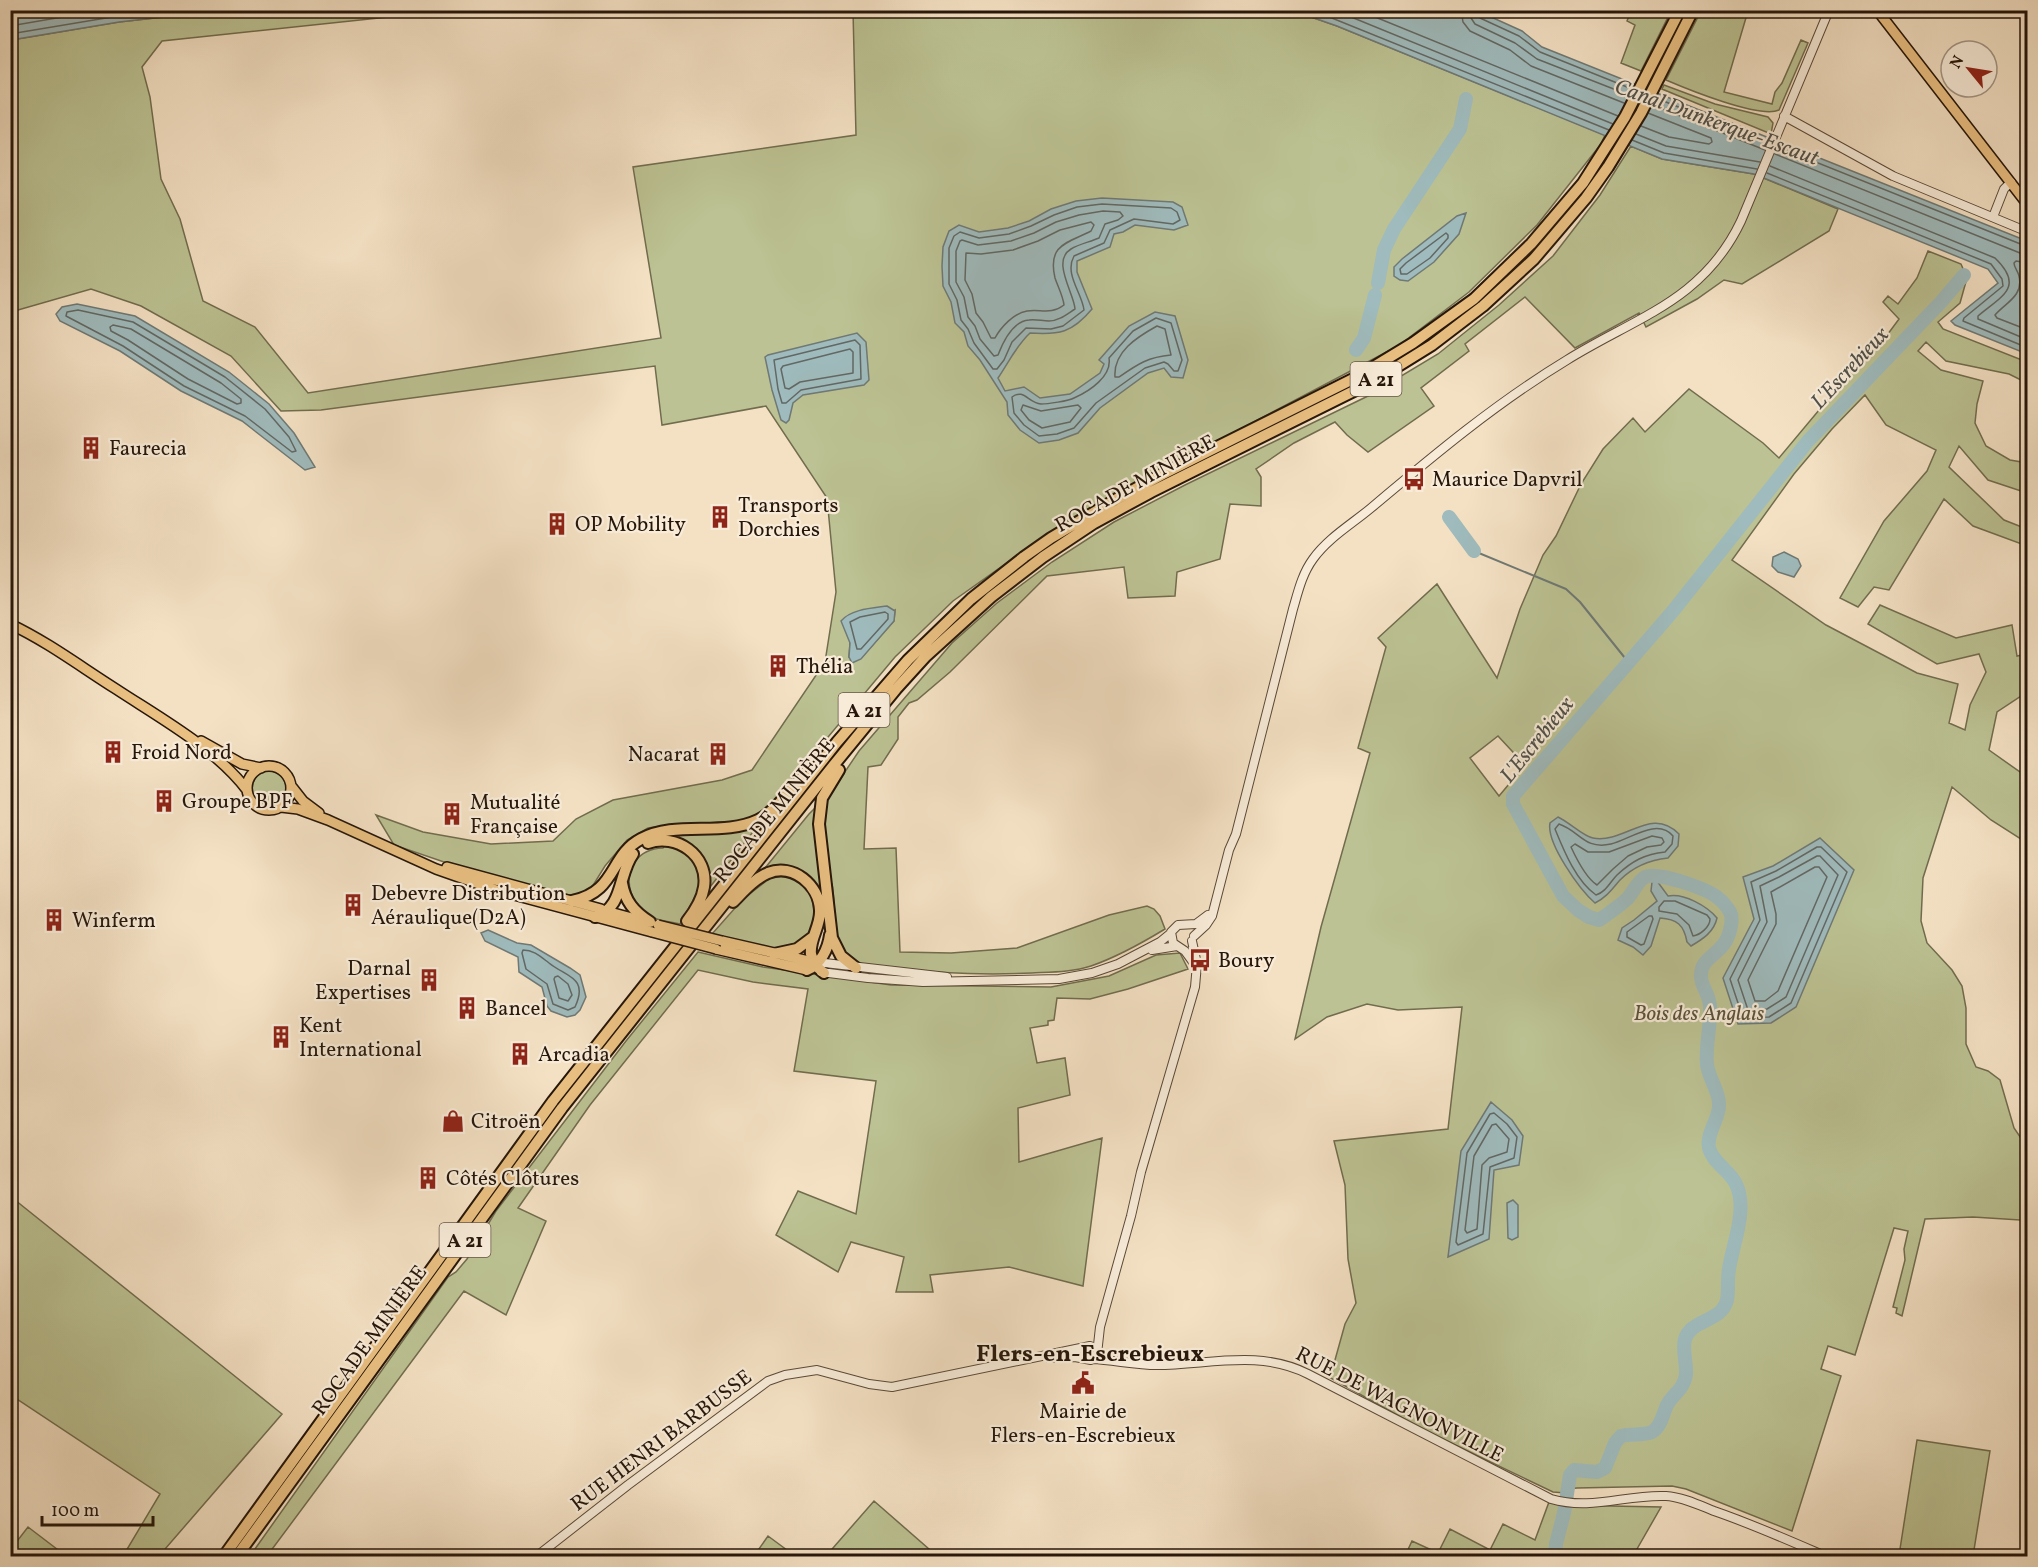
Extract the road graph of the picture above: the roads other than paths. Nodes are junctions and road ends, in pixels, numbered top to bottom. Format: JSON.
{"nodes":[{"id":1,"x":1680,"y":10,"type":"edge"},
{"id":2,"x":1693,"y":10,"type":"edge"},
{"id":3,"x":1829,"y":10,"type":"edge"},
{"id":4,"x":1877,"y":10,"type":"edge"},
{"id":5,"x":1671,"y":41,"type":"junction"},
{"id":6,"x":1783,"y":119,"type":"junction"},
{"id":7,"x":2011,"y":182,"type":"junction"},
{"id":8,"x":1587,"y":186,"type":"junction"},
{"id":9,"x":2028,"y":205,"type":"edge"},
{"id":10,"x":1993,"y":217,"type":"junction"},
{"id":11,"x":2028,"y":232,"type":"edge"},
{"id":12,"x":10,"y":624,"type":"edge"},
{"id":13,"x":10,"y":631,"type":"edge"},
{"id":14,"x":67,"y":657,"type":"junction"},
{"id":15,"x":877,"y":712,"type":"junction"},
{"id":16,"x":180,"y":731,"type":"junction"},
{"id":17,"x":837,"y":742,"type":"junction"},
{"id":18,"x":261,"y":768,"type":"junction"},
{"id":19,"x":292,"y":787,"type":"junction"},
{"id":20,"x":247,"y":790,"type":"junction"},
{"id":21,"x":281,"y":807,"type":"junction"},
{"id":22,"x":328,"y":820,"type":"junction"},
{"id":23,"x":387,"y":847,"type":"junction"},
{"id":24,"x":622,"y":883,"type":"junction"},
{"id":25,"x":603,"y":886,"type":"junction"},
{"id":26,"x":572,"y":901,"type":"junction"},
{"id":27,"x":1215,"y":902,"type":"junction"},
{"id":28,"x":602,"y":914,"type":"junction"},
{"id":29,"x":1186,"y":925,"type":"junction"},
{"id":30,"x":653,"y":926,"type":"junction"},
{"id":31,"x":830,"y":928,"type":"junction"},
{"id":32,"x":702,"y":931,"type":"junction"},
{"id":33,"x":816,"y":932,"type":"junction"},
{"id":34,"x":1171,"y":933,"type":"junction"},
{"id":35,"x":1193,"y":939,"type":"junction"},
{"id":36,"x":719,"y":945,"type":"junction"},
{"id":37,"x":1179,"y":946,"type":"junction"},
{"id":38,"x":774,"y":954,"type":"junction"},
{"id":39,"x":1131,"y":958,"type":"junction"},
{"id":40,"x":816,"y":966,"type":"junction"},
{"id":41,"x":659,"y":967,"type":"junction"},
{"id":42,"x":856,"y":968,"type":"junction"},
{"id":43,"x":1196,"y":975,"type":"junction"},
{"id":44,"x":982,"y":981,"type":"junction"},
{"id":45,"x":1093,"y":1348,"type":"junction"},
{"id":46,"x":1089,"y":1359,"type":"junction"},
{"id":47,"x":1110,"y":1359,"type":"junction"},
{"id":48,"x":1026,"y":1360,"type":"junction"},
{"id":49,"x":224,"y":1557,"type":"edge"},
{"id":50,"x":237,"y":1557,"type":"edge"},
{"id":51,"x":537,"y":1557,"type":"edge"},
{"id":52,"x":1825,"y":1557,"type":"edge"}],
"edges":[{"from":1,"to":5,"type":"highway","name":"ROCADE MINIÈRE","number":"A 21"},
{"from":2,"to":5,"type":"highway","name":"ROCADE MINIÈRE","number":"A 21"},
{"from":3,"to":6,"type":"street"},
{"from":4,"to":7,"type":"main road"},
{"from":5,"to":8,"type":"highway","name":"ROCADE MINIÈRE","number":"A 21"},
{"from":6,"to":10,"type":"street"},
{"from":6,"to":27,"type":"street"},
{"from":7,"to":9,"type":"main road"},
{"from":7,"to":10,"type":"street"},
{"from":8,"to":15,"type":"highway","name":"ROCADE MINIÈRE","number":"A 21"},
{"from":8,"to":17,"type":"highway","name":"ROCADE MINIÈRE","number":"A 21"},
{"from":10,"to":11,"type":"street"},
{"from":12,"to":14,"type":"main road"},
{"from":13,"to":14,"type":"main road"},
{"from":14,"to":16,"type":"main road"},
{"from":15,"to":31,"type":"highway"},
{"from":15,"to":32,"type":"highway","name":"ROCADE MINIÈRE","number":"A 21"},
{"from":16,"to":18,"type":"main road"},
{"from":16,"to":20,"type":"main road"},
{"from":17,"to":25,"type":"highway"},
{"from":17,"to":41,"type":"highway","name":"ROCADE MINIÈRE","number":"A 21"},
{"from":18,"to":19,"type":"main road"},
{"from":18,"to":20,"type":"main road"},
{"from":19,"to":21,"type":"main road"},
{"from":19,"to":22,"type":"main road"},
{"from":20,"to":21,"type":"main road"},
{"from":21,"to":22,"type":"main road"},
{"from":22,"to":23,"type":"main road"},
{"from":23,"to":26,"type":"main road"},
{"from":23,"to":28,"type":"main road"},
{"from":24,"to":28,"type":"highway"},
{"from":24,"to":30,"type":"highway"},
{"from":24,"to":41,"type":"highway"},
{"from":25,"to":26,"type":"highway"},
{"from":25,"to":28,"type":"highway"},
{"from":26,"to":28,"type":"main road"},
{"from":27,"to":29,"type":"street"},
{"from":27,"to":35,"type":"street"},
{"from":28,"to":30,"type":"main road"},
{"from":29,"to":34,"type":"street"},
{"from":29,"to":35,"type":"street"},
{"from":30,"to":36,"type":"main road","bridge":true},
{"from":31,"to":40,"type":"highway"},
{"from":31,"to":42,"type":"highway"},
{"from":32,"to":33,"type":"highway"},
{"from":32,"to":50,"type":"highway","name":"ROCADE MINIÈRE","number":"A 21"},
{"from":33,"to":38,"type":"highway"},
{"from":33,"to":40,"type":"highway"},
{"from":34,"to":37,"type":"street"},
{"from":34,"to":39,"type":"street"},
{"from":35,"to":37,"type":"street"},
{"from":35,"to":43,"type":"street"},
{"from":36,"to":38,"type":"main road"},
{"from":36,"to":40,"type":"main road"},
{"from":37,"to":39,"type":"street"},
{"from":37,"to":43,"type":"street"},
{"from":38,"to":40,"type":"main road"},
{"from":39,"to":44,"type":"street"},
{"from":40,"to":42,"type":"street"},
{"from":40,"to":44,"type":"street"},
{"from":41,"to":49,"type":"highway","name":"ROCADE MINIÈRE","number":"A 21"},
{"from":42,"to":44,"type":"street"},
{"from":43,"to":45,"type":"street"},
{"from":45,"to":46,"type":"street"},
{"from":45,"to":46,"type":"street"},
{"from":45,"to":47,"type":"street","name":"RUE DE WAGNONVILLE"},
{"from":45,"to":48,"type":"street","name":"RUE HENRI BARBUSSE"},
{"from":46,"to":47,"type":"street","name":"RUE DE WAGNONVILLE"},
{"from":46,"to":48,"type":"street","name":"RUE HENRI BARBUSSE"},
{"from":47,"to":52,"type":"street","name":"RUE DE WAGNONVILLE"},
{"from":48,"to":51,"type":"street","name":"RUE HENRI BARBUSSE"}]}
